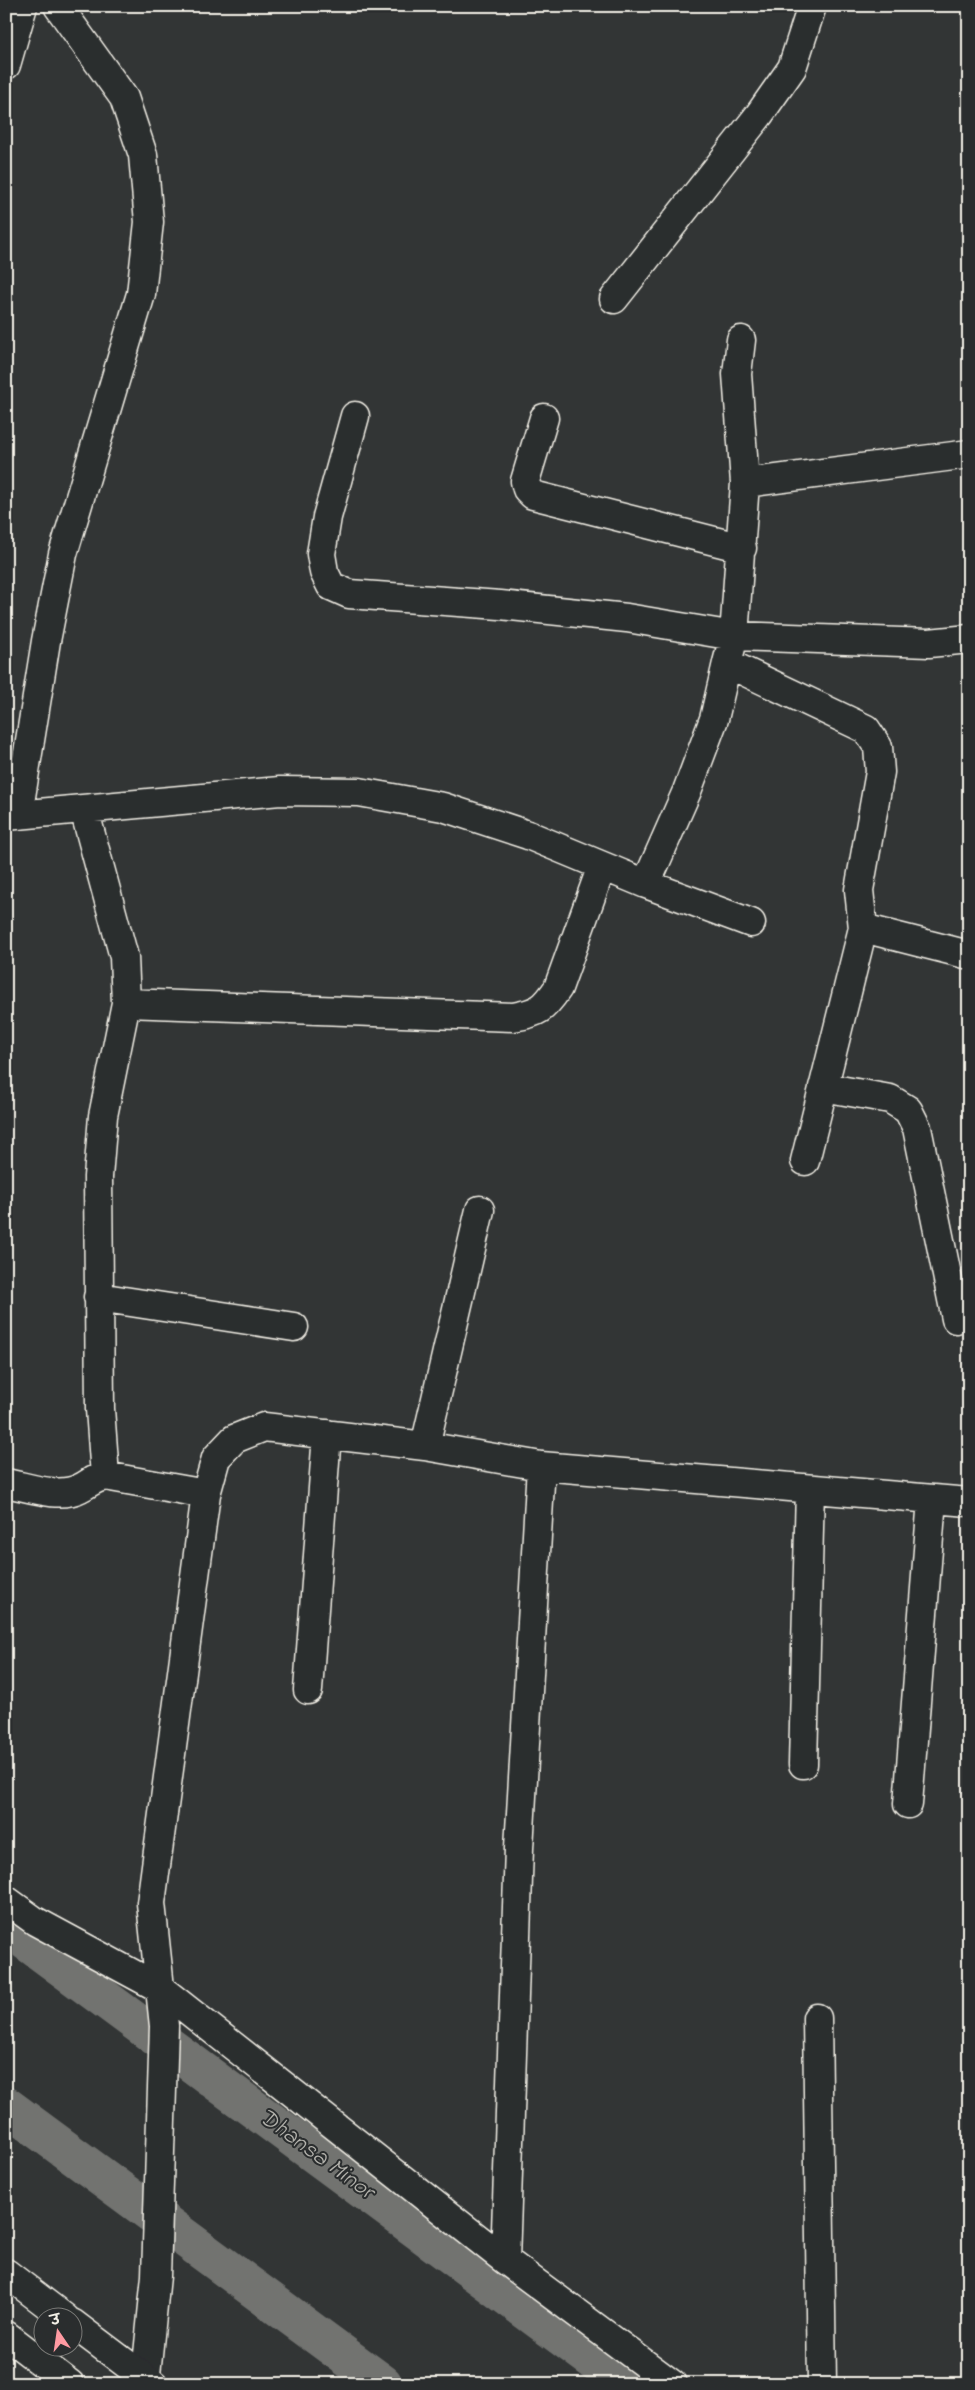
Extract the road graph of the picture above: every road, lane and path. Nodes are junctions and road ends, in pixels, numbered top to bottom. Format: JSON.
{"nodes":[{"id":1,"x":23,"y":6,"type":"edge"},
{"id":2,"x":58,"y":6,"type":"edge"},
{"id":3,"x":812,"y":6,"type":"edge"},
{"id":4,"x":6,"y":65,"type":"edge"},
{"id":5,"x":614,"y":299,"type":"dead end"},
{"id":6,"x":741,"y":340,"type":"dead end"},
{"id":7,"x":354,"y":416,"type":"dead end"},
{"id":8,"x":544,"y":418,"type":"dead end"},
{"id":9,"x":969,"y":454,"type":"edge"},
{"id":10,"x":746,"y":483,"type":"junction"},
{"id":11,"x":742,"y":548,"type":"junction"},
{"id":12,"x":734,"y":636,"type":"junction"},
{"id":13,"x":969,"y":639,"type":"edge"},
{"id":14,"x":728,"y":663,"type":"junction"},
{"id":15,"x":84,"y":809,"type":"junction"},
{"id":16,"x":12,"y":816,"type":"edge"},
{"id":17,"x":602,"y":866,"type":"junction"},
{"id":18,"x":646,"y":884,"type":"junction"},
{"id":19,"x":751,"y":923,"type":"dead end"},
{"id":20,"x":863,"y":928,"type":"junction"},
{"id":21,"x":969,"y":955,"type":"edge"},
{"id":22,"x":126,"y":1003,"type":"junction"},
{"id":23,"x":823,"y":1087,"type":"junction"},
{"id":24,"x":805,"y":1161,"type":"dead end"},
{"id":25,"x":480,"y":1210,"type":"dead end"},
{"id":26,"x":98,"y":1297,"type":"junction"},
{"id":27,"x":956,"y":1319,"type":"dead end"},
{"id":28,"x":294,"y":1327,"type":"dead end"},
{"id":29,"x":327,"y":1434,"type":"junction"},
{"id":30,"x":425,"y":1446,"type":"junction"},
{"id":31,"x":541,"y":1466,"type":"junction"},
{"id":32,"x":105,"y":1476,"type":"junction"},
{"id":33,"x":6,"y":1483,"type":"edge"},
{"id":34,"x":810,"y":1488,"type":"junction"},
{"id":35,"x":206,"y":1494,"type":"junction"},
{"id":36,"x":932,"y":1499,"type":"junction"},
{"id":37,"x":969,"y":1502,"type":"edge"},
{"id":38,"x":308,"y":1690,"type":"dead end"},
{"id":39,"x":803,"y":1764,"type":"dead end"},
{"id":40,"x":908,"y":1804,"type":"dead end"},
{"id":41,"x":6,"y":1900,"type":"edge"},
{"id":42,"x":161,"y":1989,"type":"junction"},
{"id":43,"x":817,"y":2018,"type":"dead end"},
{"id":44,"x":505,"y":2260,"type":"junction"},
{"id":45,"x":6,"y":2273,"type":"edge"},
{"id":46,"x":52,"y":2308,"type":"edge"},
{"id":47,"x":82,"y":2331,"type":"edge"},
{"id":48,"x":6,"y":2335,"type":"edge"},
{"id":49,"x":148,"y":2382,"type":"edge"},
{"id":50,"x":70,"y":2384,"type":"edge"},
{"id":51,"x":672,"y":2384,"type":"edge"},
{"id":52,"x":822,"y":2384,"type":"edge"}],
"edges":[{"from":1,"to":4,"type":"street"},
{"from":2,"to":16,"type":"street"},
{"from":3,"to":5,"type":"street"},
{"from":6,"to":10,"type":"street"},
{"from":7,"to":12,"type":"street"},
{"from":8,"to":11,"type":"street"},
{"from":9,"to":10,"type":"street"},
{"from":10,"to":11,"type":"street"},
{"from":11,"to":12,"type":"street"},
{"from":12,"to":13,"type":"street"},
{"from":12,"to":14,"type":"street"},
{"from":14,"to":18,"type":"street"},
{"from":14,"to":20,"type":"street"},
{"from":15,"to":16,"type":"street"},
{"from":15,"to":17,"type":"street"},
{"from":15,"to":22,"type":"street"},
{"from":17,"to":18,"type":"street"},
{"from":17,"to":22,"type":"street"},
{"from":18,"to":19,"type":"street"},
{"from":20,"to":21,"type":"street"},
{"from":20,"to":23,"type":"street"},
{"from":22,"to":26,"type":"street"},
{"from":23,"to":24,"type":"street"},
{"from":23,"to":27,"type":"street"},
{"from":25,"to":30,"type":"street"},
{"from":26,"to":28,"type":"street"},
{"from":26,"to":32,"type":"street"},
{"from":29,"to":30,"type":"street"},
{"from":29,"to":35,"type":"street"},
{"from":29,"to":38,"type":"street"},
{"from":30,"to":31,"type":"street"},
{"from":31,"to":34,"type":"street"},
{"from":31,"to":44,"type":"street"},
{"from":32,"to":33,"type":"street"},
{"from":32,"to":35,"type":"street"},
{"from":34,"to":36,"type":"street"},
{"from":34,"to":39,"type":"street"},
{"from":35,"to":42,"type":"street"},
{"from":36,"to":37,"type":"street"},
{"from":36,"to":40,"type":"street"},
{"from":41,"to":42,"type":"street"},
{"from":42,"to":44,"type":"street"},
{"from":42,"to":49,"type":"street"},
{"from":43,"to":52,"type":"street"},
{"from":44,"to":51,"type":"street"},
{"from":45,"to":46,"type":"street"},
{"from":47,"to":49,"type":"street"},
{"from":48,"to":50,"type":"street"}]}
